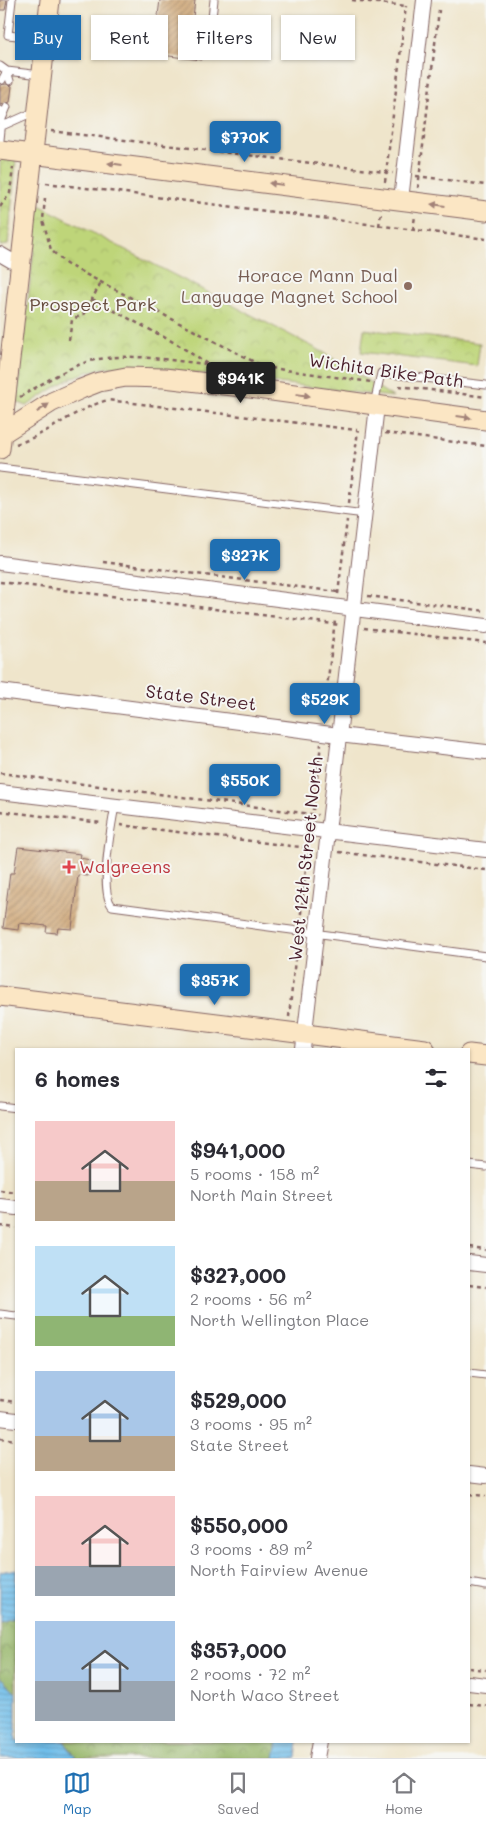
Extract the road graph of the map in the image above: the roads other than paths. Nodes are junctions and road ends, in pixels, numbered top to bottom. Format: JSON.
{"nodes":[{"id":1,"x":12,"y":0,"type":"edge"},
{"id":2,"x":50,"y":0,"type":"edge"},
{"id":3,"x":214,"y":0,"type":"edge"},
{"id":4,"x":423,"y":4,"type":"edge"},
{"id":5,"x":48,"y":15,"type":"edge"},
{"id":6,"x":212,"y":15,"type":"edge"},
{"id":7,"x":0,"y":29,"type":"edge"},
{"id":8,"x":8,"y":35,"type":"junction"},
{"id":9,"x":15,"y":36,"type":"edge"},
{"id":10,"x":44,"y":60,"type":"edge"},
{"id":11,"x":0,"y":66,"type":"edge"},
{"id":12,"x":8,"y":71,"type":"junction"},
{"id":13,"x":42,"y":75,"type":"junction"},
{"id":14,"x":6,"y":80,"type":"dead end"},
{"id":15,"x":3,"y":108,"type":"edge"},
{"id":16,"x":38,"y":110,"type":"junction"},
{"id":17,"x":1,"y":125,"type":"edge"},
{"id":18,"x":0,"y":140,"type":"edge"},
{"id":19,"x":0,"y":150,"type":"edge"},
{"id":20,"x":32,"y":161,"type":"junction"},
{"id":21,"x":409,"y":201,"type":"junction"},
{"id":22,"x":486,"y":211,"type":"edge"},
{"id":23,"x":0,"y":254,"type":"edge"},
{"id":24,"x":20,"y":264,"type":"junction"},
{"id":25,"x":486,"y":384,"type":"edge"},
{"id":26,"x":376,"y":405,"type":"junction"},
{"id":27,"x":486,"y":420,"type":"edge"},
{"id":28,"x":4,"y":440,"type":"edge"},
{"id":29,"x":0,"y":468,"type":"edge"},
{"id":30,"x":364,"y":514,"type":"junction"},
{"id":31,"x":0,"y":563,"type":"edge"},
{"id":32,"x":354,"y":609,"type":"junction"},
{"id":33,"x":486,"y":626,"type":"edge"},
{"id":34,"x":0,"y":691,"type":"edge"},
{"id":35,"x":339,"y":736,"type":"junction"},
{"id":36,"x":486,"y":752,"type":"edge"},
{"id":37,"x":0,"y":792,"type":"edge"},
{"id":38,"x":115,"y":806,"type":"junction"},
{"id":39,"x":328,"y":824,"type":"junction"},
{"id":40,"x":486,"y":850,"type":"edge"},
{"id":41,"x":316,"y":934,"type":"junction"},
{"id":42,"x":486,"y":956,"type":"edge"},
{"id":43,"x":0,"y":996,"type":"edge"},
{"id":44,"x":304,"y":1041,"type":"edge"},
{"id":45,"x":410,"y":1048,"type":"edge"},
{"id":46,"x":470,"y":1054,"type":"edge"},
{"id":47,"x":486,"y":1056,"type":"edge"},
{"id":48,"x":0,"y":1106,"type":"edge"},
{"id":49,"x":15,"y":1108,"type":"edge"},
{"id":50,"x":470,"y":1165,"type":"edge"},
{"id":51,"x":486,"y":1167,"type":"edge"},
{"id":52,"x":0,"y":1206,"type":"edge"},
{"id":53,"x":15,"y":1208,"type":"edge"},
{"id":54,"x":470,"y":1263,"type":"edge"},
{"id":55,"x":486,"y":1265,"type":"edge"},
{"id":56,"x":0,"y":1314,"type":"edge"},
{"id":57,"x":15,"y":1316,"type":"edge"},
{"id":58,"x":470,"y":1373,"type":"edge"},
{"id":59,"x":486,"y":1375,"type":"edge"},
{"id":60,"x":0,"y":1418,"type":"edge"},
{"id":61,"x":15,"y":1420,"type":"edge"},
{"id":62,"x":470,"y":1474,"type":"edge"},
{"id":63,"x":486,"y":1476,"type":"edge"},
{"id":64,"x":470,"y":1583,"type":"edge"},
{"id":65,"x":486,"y":1586,"type":"edge"},
{"id":66,"x":470,"y":1683,"type":"edge"},
{"id":67,"x":486,"y":1685,"type":"edge"},
{"id":68,"x":320,"y":1743,"type":"edge"},
{"id":69,"x":317,"y":1758,"type":"edge"}],
"edges":[{"from":1,"to":8,"type":"lane"},
{"from":2,"to":5,"type":"street"},
{"from":3,"to":6,"type":"lane"},
{"from":4,"to":21,"type":"street"},
{"from":7,"to":8,"type":"lane"},
{"from":8,"to":9,"type":"lane"},
{"from":10,"to":13,"type":"street"},
{"from":11,"to":12,"type":"lane"},
{"from":12,"to":13,"type":"lane"},
{"from":12,"to":14,"type":"lane"},
{"from":13,"to":16,"type":"street"},
{"from":15,"to":17,"type":"lane"},
{"from":16,"to":17,"type":"lane"},
{"from":16,"to":20,"type":"street"},
{"from":17,"to":18,"type":"lane"},
{"from":19,"to":20,"type":"street"},
{"from":21,"to":20,"type":"street","one_way":true},
{"from":20,"to":24,"type":"street"},
{"from":22,"to":21,"type":"street","one_way":true},
{"from":23,"to":24,"type":"street"},
{"from":24,"to":28,"type":"street"},
{"from":25,"to":26,"type":"lane"},
{"from":26,"to":27,"type":"street","one_way":true},
{"from":28,"to":26,"type":"street","one_way":true},
{"from":26,"to":30,"type":"street","name":"West 12th Street North"},
{"from":29,"to":30,"type":"lane"},
{"from":30,"to":32,"type":"street","name":"West 12th Street North"},
{"from":31,"to":32,"type":"street"},
{"from":32,"to":33,"type":"street"},
{"from":32,"to":35,"type":"street","name":"West 12th Street North"},
{"from":34,"to":35,"type":"street","name":"State Street"},
{"from":35,"to":36,"type":"street","name":"State Street"},
{"from":35,"to":39,"type":"street","name":"West 12th Street North"},
{"from":37,"to":38,"type":"street"},
{"from":38,"to":39,"type":"street"},
{"from":38,"to":41,"type":"lane"},
{"from":39,"to":40,"type":"street"},
{"from":39,"to":41,"type":"street","name":"West 12th Street North"},
{"from":41,"to":42,"type":"lane"},
{"from":41,"to":44,"type":"street","name":"West 12th Street North"},
{"from":43,"to":44,"type":"street"},
{"from":44,"to":45,"type":"street"},
{"from":46,"to":47,"type":"street"},
{"from":48,"to":49,"type":"lane"},
{"from":50,"to":51,"type":"lane"},
{"from":52,"to":53,"type":"street"},
{"from":54,"to":55,"type":"street"},
{"from":56,"to":57,"type":"lane"},
{"from":58,"to":59,"type":"lane"},
{"from":60,"to":61,"type":"street"},
{"from":62,"to":63,"type":"street"},
{"from":64,"to":65,"type":"lane"},
{"from":66,"to":67,"type":"street"},
{"from":68,"to":69,"type":"street"}]}
